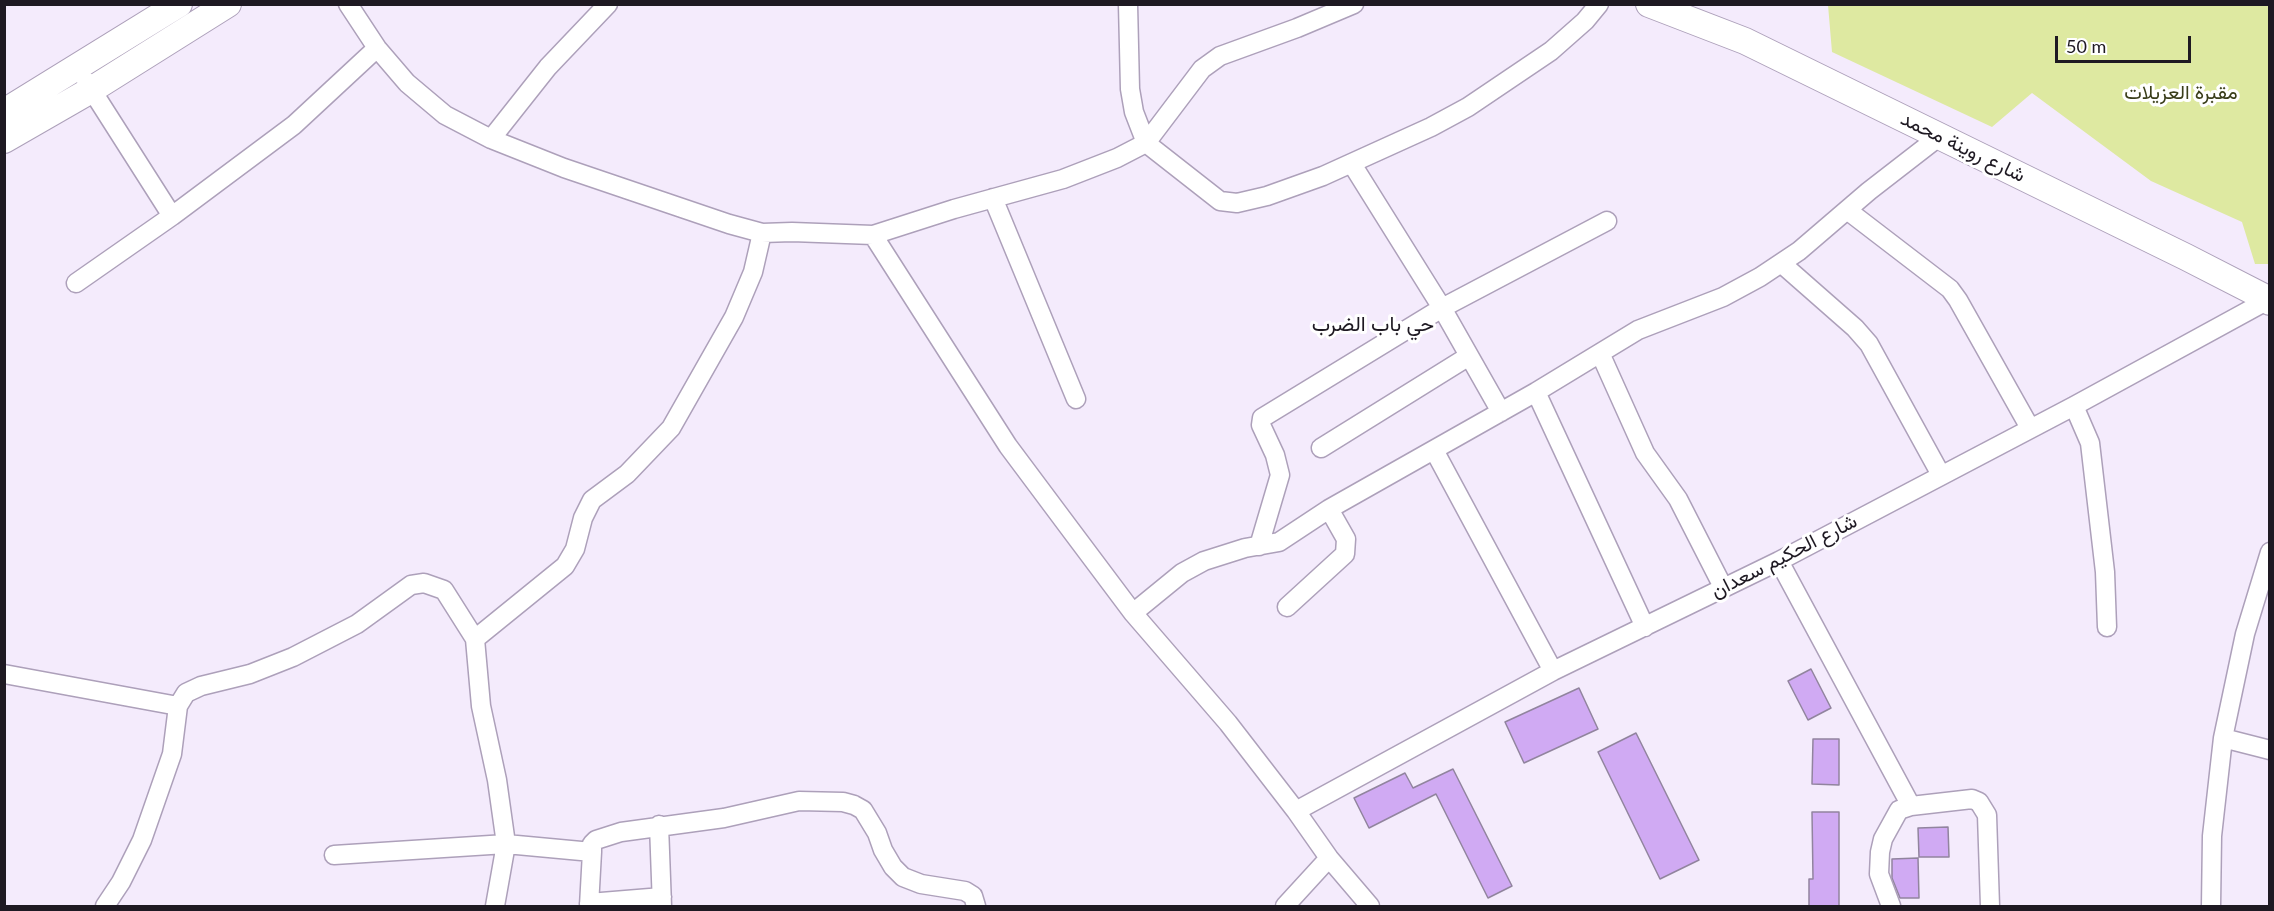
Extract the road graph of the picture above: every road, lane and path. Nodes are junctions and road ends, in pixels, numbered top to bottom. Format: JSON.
{"nodes":[{"id":1,"x":179,"y":4,"type":"edge"},
{"id":2,"x":228,"y":4,"type":"edge"},
{"id":3,"x":348,"y":4,"type":"edge"},
{"id":4,"x":608,"y":4,"type":"edge"},
{"id":5,"x":1128,"y":4,"type":"edge"},
{"id":6,"x":1354,"y":4,"type":"edge"},
{"id":7,"x":1599,"y":4,"type":"edge"},
{"id":8,"x":1649,"y":4,"type":"edge"},
{"id":9,"x":377,"y":48,"type":"junction"},
{"id":10,"x":79,"y":66,"type":"junction"},
{"id":11,"x":91,"y":90,"type":"junction"},
{"id":12,"x":4,"y":112,"type":"edge"},
{"id":13,"x":1940,"y":136,"type":"junction"},
{"id":14,"x":491,"y":139,"type":"junction"},
{"id":15,"x":4,"y":140,"type":"edge"},
{"id":16,"x":1146,"y":143,"type":"junction"},
{"id":17,"x":1352,"y":164,"type":"junction"},
{"id":18,"x":993,"y":198,"type":"junction"},
{"id":19,"x":1847,"y":210,"type":"junction"},
{"id":20,"x":172,"y":216,"type":"junction"},
{"id":21,"x":1607,"y":222,"type":"dead end"},
{"id":22,"x":762,"y":233,"type":"junction"},
{"id":23,"x":873,"y":235,"type":"junction"},
{"id":24,"x":1781,"y":263,"type":"junction"},
{"id":25,"x":76,"y":283,"type":"dead end"},
{"id":26,"x":2269,"y":300,"type":"edge"},
{"id":27,"x":1442,"y":308,"type":"junction"},
{"id":28,"x":1600,"y":353,"type":"junction"},
{"id":29,"x":1469,"y":356,"type":"junction"},
{"id":30,"x":1536,"y":392,"type":"junction"},
{"id":31,"x":1076,"y":399,"type":"dead end"},
{"id":32,"x":2074,"y":406,"type":"junction"},
{"id":33,"x":1501,"y":412,"type":"junction"},
{"id":34,"x":2030,"y":429,"type":"junction"},
{"id":35,"x":1321,"y":448,"type":"dead end"},
{"id":36,"x":1434,"y":450,"type":"junction"},
{"id":37,"x":1941,"y":475,"type":"junction"},
{"id":38,"x":1329,"y":509,"type":"junction"},
{"id":39,"x":1259,"y":546,"type":"junction"},
{"id":40,"x":2270,"y":552,"type":"edge"},
{"id":41,"x":1779,"y":561,"type":"junction"},
{"id":42,"x":1723,"y":587,"type":"junction"},
{"id":43,"x":1287,"y":607,"type":"dead end"},
{"id":44,"x":1133,"y":613,"type":"junction"},
{"id":45,"x":1645,"y":627,"type":"junction"},
{"id":46,"x":2107,"y":627,"type":"dead end"},
{"id":47,"x":475,"y":639,"type":"junction"},
{"id":48,"x":1553,"y":671,"type":"junction"},
{"id":49,"x":4,"y":674,"type":"edge"},
{"id":50,"x":178,"y":706,"type":"junction"},
{"id":51,"x":2223,"y":738,"type":"junction"},
{"id":52,"x":2270,"y":750,"type":"edge"},
{"id":53,"x":1911,"y":806,"type":"junction"},
{"id":54,"x":1296,"y":811,"type":"junction"},
{"id":55,"x":659,"y":825,"type":"junction"},
{"id":56,"x":506,"y":844,"type":"junction"},
{"id":57,"x":592,"y":852,"type":"junction"},
{"id":58,"x":334,"y":855,"type":"dead end"},
{"id":59,"x":1329,"y":858,"type":"junction"},
{"id":60,"x":662,"y":902,"type":"edge"},
{"id":61,"x":589,"y":905,"type":"edge"},
{"id":62,"x":105,"y":906,"type":"edge"},
{"id":63,"x":495,"y":906,"type":"edge"},
{"id":64,"x":976,"y":906,"type":"edge"},
{"id":65,"x":1285,"y":906,"type":"edge"},
{"id":66,"x":1370,"y":906,"type":"edge"},
{"id":67,"x":1891,"y":906,"type":"edge"},
{"id":68,"x":1990,"y":906,"type":"edge"},
{"id":69,"x":2211,"y":906,"type":"edge"}],
"edges":[{"from":1,"to":10,"type":"main road"},
{"from":2,"to":11,"type":"main road"},
{"from":3,"to":9,"type":"street"},
{"from":4,"to":14,"type":"street"},
{"from":5,"to":16,"type":"street"},
{"from":6,"to":16,"type":"street"},
{"from":7,"to":17,"type":"street"},
{"from":8,"to":13,"type":"main road","name":"شارع روينة محمد"},
{"from":9,"to":14,"type":"street"},
{"from":9,"to":20,"type":"street"},
{"from":10,"to":11,"type":"street"},
{"from":10,"to":12,"type":"main road"},
{"from":11,"to":15,"type":"main road"},
{"from":11,"to":20,"type":"street"},
{"from":13,"to":19,"type":"street"},
{"from":13,"to":26,"type":"main road","name":"شارع روينة محمد"},
{"from":14,"to":22,"type":"street"},
{"from":16,"to":17,"type":"street"},
{"from":16,"to":18,"type":"street"},
{"from":17,"to":27,"type":"street"},
{"from":18,"to":23,"type":"street"},
{"from":18,"to":31,"type":"street"},
{"from":19,"to":24,"type":"street"},
{"from":19,"to":34,"type":"street"},
{"from":20,"to":25,"type":"street"},
{"from":21,"to":27,"type":"street"},
{"from":22,"to":23,"type":"street"},
{"from":22,"to":47,"type":"street"},
{"from":23,"to":44,"type":"street"},
{"from":24,"to":28,"type":"street"},
{"from":24,"to":37,"type":"street"},
{"from":26,"to":32,"type":"street","name":"شارع الحكيم سعدان"},
{"from":27,"to":29,"type":"street"},
{"from":27,"to":39,"type":"street"},
{"from":28,"to":30,"type":"street"},
{"from":28,"to":42,"type":"street"},
{"from":29,"to":33,"type":"street"},
{"from":29,"to":35,"type":"street"},
{"from":30,"to":33,"type":"street"},
{"from":30,"to":45,"type":"street"},
{"from":32,"to":34,"type":"street","name":"شارع الحكيم سعدان"},
{"from":32,"to":46,"type":"street"},
{"from":33,"to":36,"type":"street"},
{"from":34,"to":37,"type":"street","name":"شارع الحكيم سعدان"},
{"from":36,"to":38,"type":"street"},
{"from":36,"to":48,"type":"street"},
{"from":37,"to":41,"type":"street","name":"شارع الحكيم سعدان"},
{"from":38,"to":39,"type":"street"},
{"from":38,"to":43,"type":"street"},
{"from":39,"to":44,"type":"street"},
{"from":40,"to":51,"type":"street"},
{"from":41,"to":42,"type":"street","name":"شارع الحكيم سعدان"},
{"from":41,"to":53,"type":"street"},
{"from":42,"to":45,"type":"street","name":"شارع الحكيم سعدان"},
{"from":44,"to":54,"type":"street"},
{"from":45,"to":48,"type":"street","name":"شارع الحكيم سعدان"},
{"from":47,"to":50,"type":"street"},
{"from":47,"to":56,"type":"street"},
{"from":48,"to":54,"type":"street","name":"شارع الحكيم سعدان"},
{"from":49,"to":50,"type":"street"},
{"from":50,"to":62,"type":"street"},
{"from":51,"to":52,"type":"street"},
{"from":51,"to":69,"type":"street"},
{"from":53,"to":67,"type":"street"},
{"from":53,"to":68,"type":"street"},
{"from":54,"to":59,"type":"street"},
{"from":55,"to":57,"type":"street"},
{"from":55,"to":60,"type":"street"},
{"from":55,"to":64,"type":"street"},
{"from":56,"to":57,"type":"street"},
{"from":56,"to":58,"type":"street"},
{"from":56,"to":63,"type":"street"},
{"from":57,"to":61,"type":"street"},
{"from":59,"to":65,"type":"street"},
{"from":59,"to":66,"type":"street"},
{"from":60,"to":61,"type":"street"}]}
